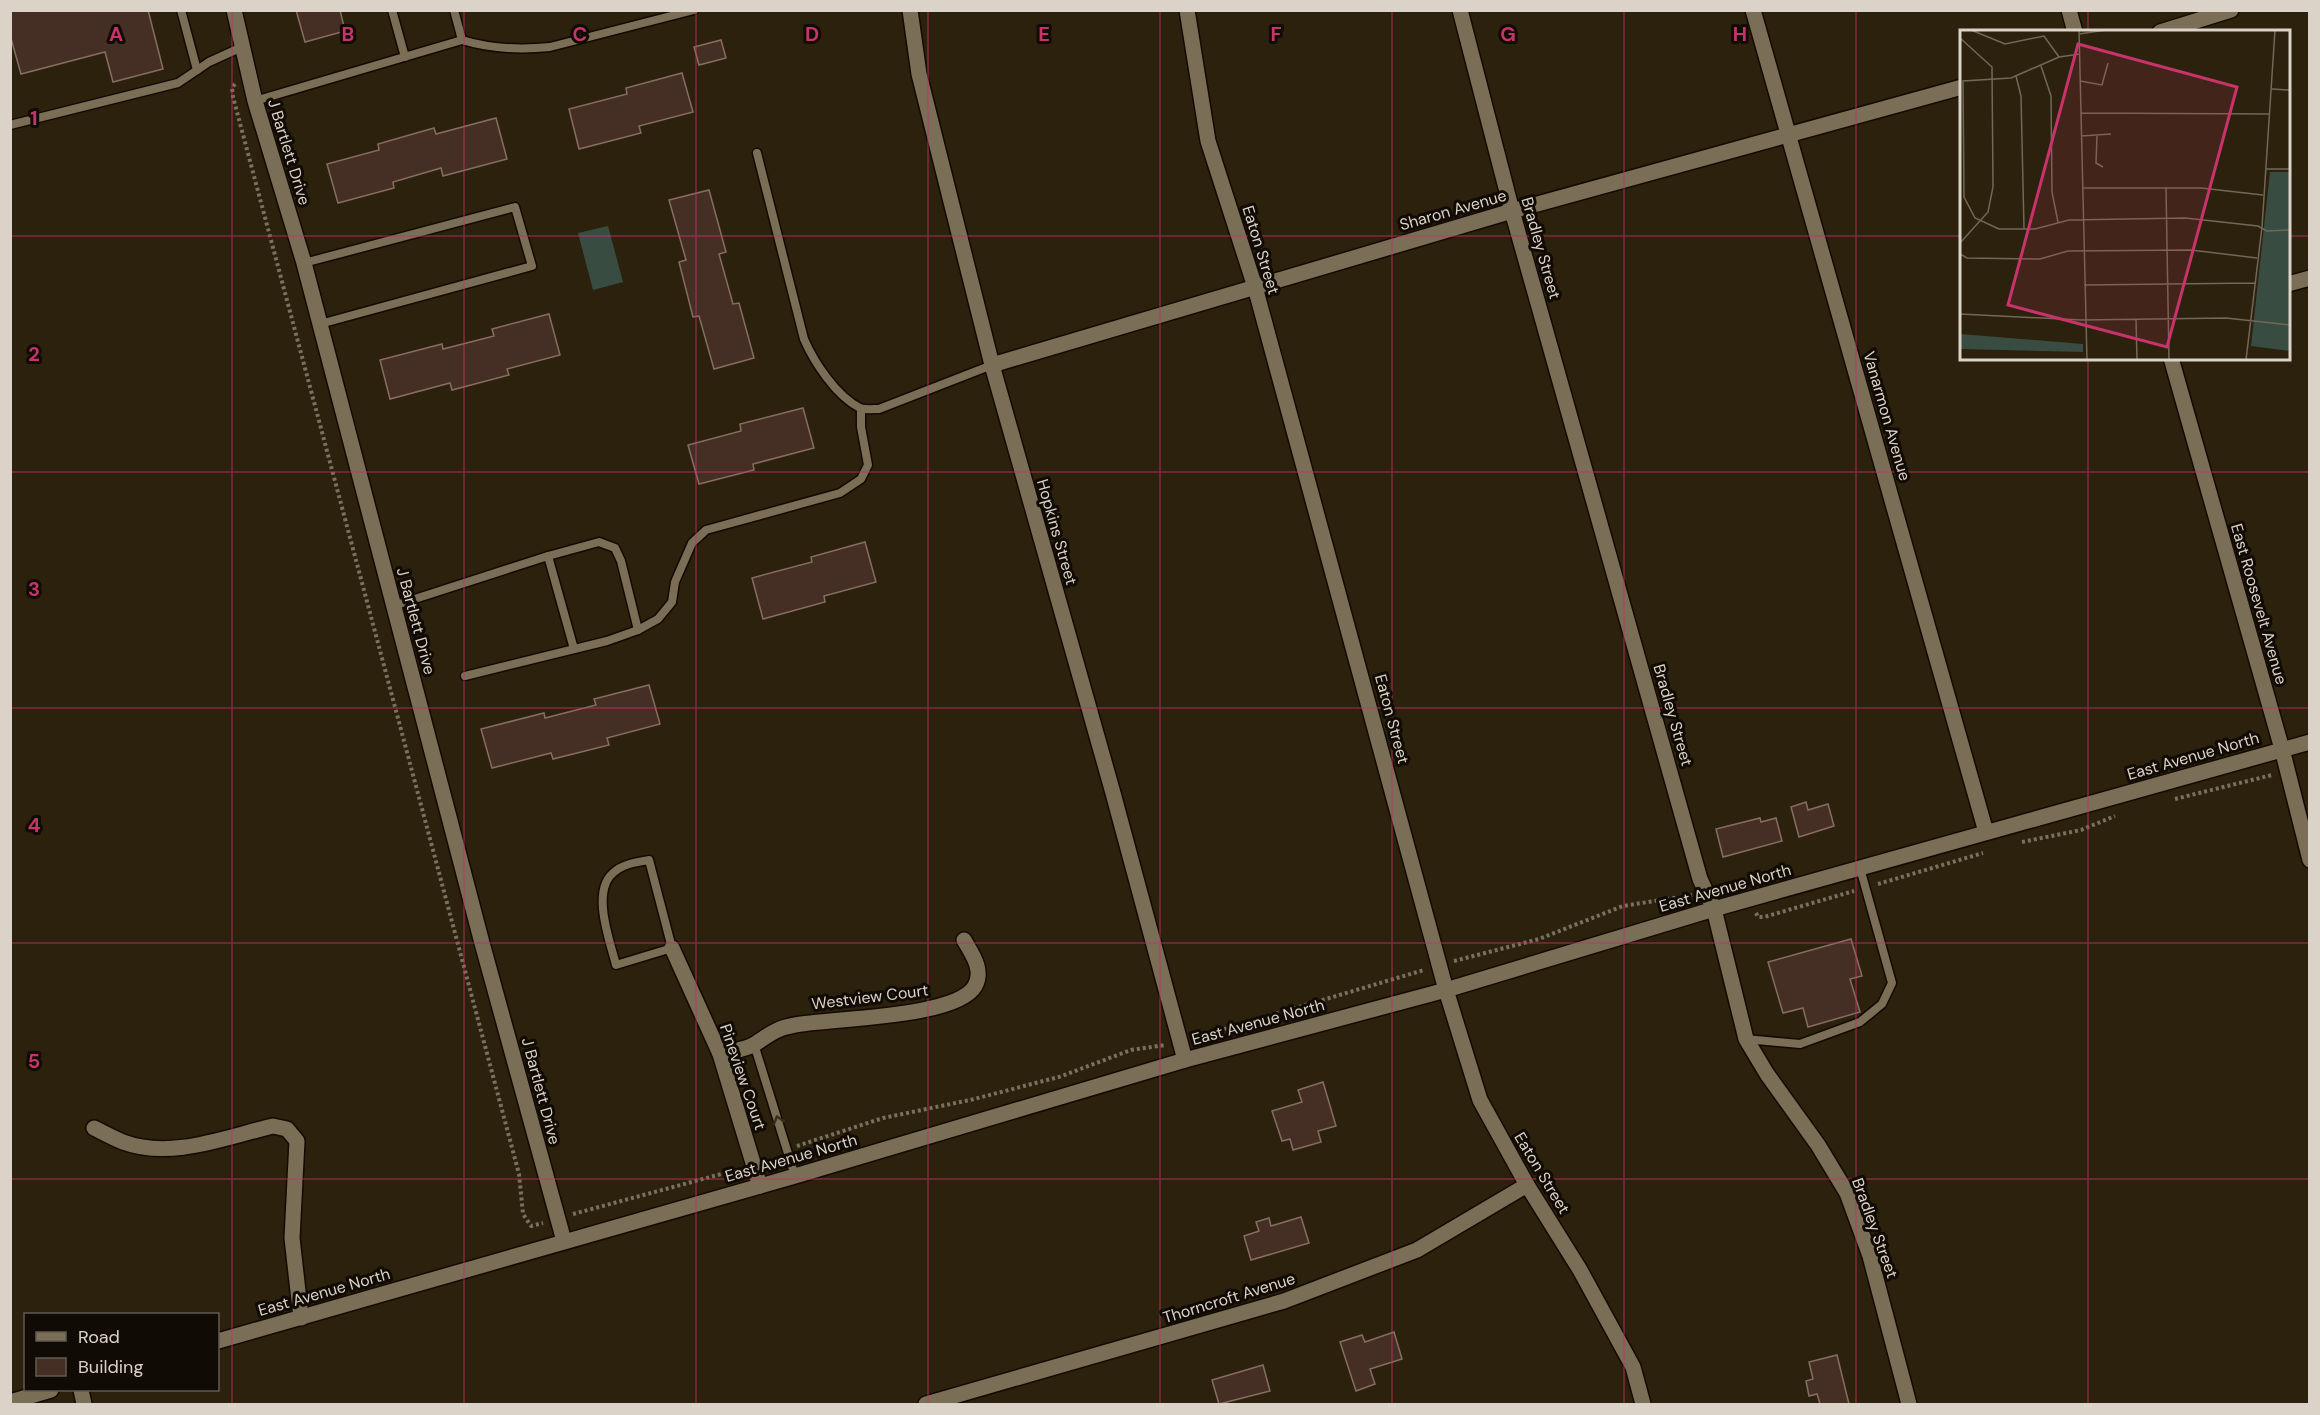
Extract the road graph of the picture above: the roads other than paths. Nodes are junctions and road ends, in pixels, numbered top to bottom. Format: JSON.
{"nodes":[{"id":1,"x":181,"y":10,"type":"edge"},
{"id":2,"x":234,"y":10,"type":"edge"},
{"id":3,"x":392,"y":10,"type":"edge"},
{"id":4,"x":454,"y":10,"type":"edge"},
{"id":5,"x":694,"y":10,"type":"edge"},
{"id":6,"x":910,"y":10,"type":"edge"},
{"id":7,"x":1187,"y":10,"type":"edge"},
{"id":8,"x":1460,"y":10,"type":"edge"},
{"id":9,"x":1753,"y":10,"type":"edge"},
{"id":10,"x":2069,"y":10,"type":"edge"},
{"id":11,"x":2231,"y":10,"type":"edge"},
{"id":12,"x":2074,"y":30,"type":"edge"},
{"id":13,"x":2166,"y":30,"type":"edge"},
{"id":14,"x":462,"y":40,"type":"junction"},
{"id":15,"x":242,"y":47,"type":"junction"},
{"id":16,"x":405,"y":57,"type":"junction"},
{"id":17,"x":197,"y":70,"type":"junction"},
{"id":18,"x":1960,"y":88,"type":"edge"},
{"id":19,"x":255,"y":101,"type":"junction"},
{"id":20,"x":10,"y":125,"type":"edge"},
{"id":21,"x":1788,"y":135,"type":"junction"},
{"id":22,"x":757,"y":153,"type":"dead end"},
{"id":23,"x":1512,"y":211,"type":"junction"},
{"id":24,"x":304,"y":263,"type":"junction"},
{"id":25,"x":2310,"y":278,"type":"edge"},
{"id":26,"x":2290,"y":284,"type":"edge"},
{"id":27,"x":1255,"y":287,"type":"junction"},
{"id":28,"x":320,"y":324,"type":"junction"},
{"id":29,"x":2172,"y":360,"type":"edge"},
{"id":30,"x":992,"y":365,"type":"junction"},
{"id":31,"x":861,"y":409,"type":"junction"},
{"id":32,"x":548,"y":556,"type":"junction"},
{"id":33,"x":393,"y":606,"type":"junction"},
{"id":34,"x":638,"y":630,"type":"junction"},
{"id":35,"x":574,"y":649,"type":"junction"},
{"id":36,"x":465,"y":676,"type":"dead end"},
{"id":37,"x":2310,"y":742,"type":"edge"},
{"id":38,"x":2282,"y":749,"type":"junction"},
{"id":39,"x":1986,"y":832,"type":"junction"},
{"id":40,"x":2310,"y":860,"type":"edge"},
{"id":41,"x":1860,"y":868,"type":"junction"},
{"id":42,"x":1714,"y":909,"type":"junction"},
{"id":43,"x":964,"y":940,"type":"dead end"},
{"id":44,"x":672,"y":948,"type":"junction"},
{"id":45,"x":1446,"y":990,"type":"junction"},
{"id":46,"x":1746,"y":1039,"type":"junction"},
{"id":47,"x":754,"y":1044,"type":"junction"},
{"id":48,"x":720,"y":1054,"type":"junction"},
{"id":49,"x":1185,"y":1060,"type":"junction"},
{"id":50,"x":94,"y":1128,"type":"dead end"},
{"id":51,"x":795,"y":1176,"type":"junction"},
{"id":52,"x":1527,"y":1185,"type":"junction"},
{"id":53,"x":760,"y":1186,"type":"junction"},
{"id":54,"x":564,"y":1242,"type":"junction"},
{"id":55,"x":301,"y":1318,"type":"junction"},
{"id":56,"x":219,"y":1341,"type":"edge"},
{"id":57,"x":45,"y":1391,"type":"edge"},
{"id":58,"x":10,"y":1402,"type":"edge"},
{"id":59,"x":926,"y":1404,"type":"edge"},
{"id":60,"x":1643,"y":1404,"type":"edge"},
{"id":61,"x":1909,"y":1404,"type":"edge"}],
"edges":[{"from":1,"to":17,"type":"lane"},
{"from":2,"to":15,"type":"street","name":"J Bartlett Drive"},
{"from":3,"to":16,"type":"lane"},
{"from":4,"to":14,"type":"lane"},
{"from":5,"to":14,"type":"lane"},
{"from":6,"to":30,"type":"street","name":"Hopkins Street"},
{"from":7,"to":27,"type":"street","name":"Eaton Street"},
{"from":8,"to":23,"type":"street","name":"Bradley Street"},
{"from":9,"to":21,"type":"street","name":"Vanarmon Avenue"},
{"from":10,"to":12,"type":"street"},
{"from":11,"to":13,"type":"street"},
{"from":14,"to":16,"type":"lane"},
{"from":15,"to":17,"type":"lane"},
{"from":15,"to":19,"type":"street","name":"J Bartlett Drive"},
{"from":16,"to":19,"type":"lane"},
{"from":17,"to":20,"type":"lane"},
{"from":18,"to":21,"type":"street","name":"Sharon Avenue"},
{"from":19,"to":24,"type":"street","name":"J Bartlett Drive"},
{"from":21,"to":23,"type":"street","name":"Sharon Avenue"},
{"from":21,"to":39,"type":"street","name":"Vanarmon Avenue"},
{"from":22,"to":31,"type":"lane"},
{"from":23,"to":27,"type":"street","name":"Sharon Avenue"},
{"from":23,"to":42,"type":"street","name":"Bradley Street"},
{"from":24,"to":28,"type":"street","name":"J Bartlett Drive"},
{"from":24,"to":28,"type":"lane"},
{"from":25,"to":26,"type":"street"},
{"from":27,"to":30,"type":"street","name":"Sharon Avenue"},
{"from":27,"to":45,"type":"street","name":"Eaton Street"},
{"from":28,"to":33,"type":"street","name":"J Bartlett Drive"},
{"from":29,"to":38,"type":"street","name":"East Roosevelt Avenue"},
{"from":30,"to":31,"type":"lane"},
{"from":30,"to":49,"type":"street","name":"Hopkins Street"},
{"from":31,"to":34,"type":"lane"},
{"from":32,"to":33,"type":"lane"},
{"from":32,"to":34,"type":"lane"},
{"from":32,"to":35,"type":"lane"},
{"from":33,"to":54,"type":"street","name":"J Bartlett Drive"},
{"from":34,"to":35,"type":"lane"},
{"from":35,"to":36,"type":"lane"},
{"from":37,"to":38,"type":"street","name":"East Avenue North"},
{"from":38,"to":39,"type":"street","name":"East Avenue North"},
{"from":38,"to":40,"type":"street","name":"East Roosevelt Avenue"},
{"from":39,"to":41,"type":"street","name":"East Avenue North"},
{"from":41,"to":42,"type":"street","name":"East Avenue North"},
{"from":41,"to":46,"type":"lane"},
{"from":42,"to":45,"type":"street","name":"East Avenue North"},
{"from":42,"to":46,"type":"street","name":"Bradley Street"},
{"from":43,"to":47,"type":"street","name":"Westview Court"},
{"from":44,"to":44,"type":"lane"},
{"from":44,"to":48,"type":"street","name":"Pineview Court"},
{"from":45,"to":49,"type":"street","name":"East Avenue North"},
{"from":45,"to":52,"type":"street","name":"Eaton Street"},
{"from":46,"to":61,"type":"street","name":"Bradley Street"},
{"from":47,"to":48,"type":"street","name":"Westview Court"},
{"from":51,"to":47,"type":"lane","one_way":true},
{"from":48,"to":53,"type":"street","name":"Pineview Court"},
{"from":49,"to":51,"type":"street","name":"East Avenue North"},
{"from":50,"to":55,"type":"street"},
{"from":51,"to":53,"type":"street","name":"East Avenue North"},
{"from":52,"to":59,"type":"street","name":"Thorncroft Avenue"},
{"from":52,"to":60,"type":"street","name":"Eaton Street"},
{"from":53,"to":54,"type":"street","name":"East Avenue North"},
{"from":54,"to":55,"type":"street","name":"East Avenue North"},
{"from":55,"to":56,"type":"street","name":"East Avenue North"},
{"from":57,"to":58,"type":"street"}]}
